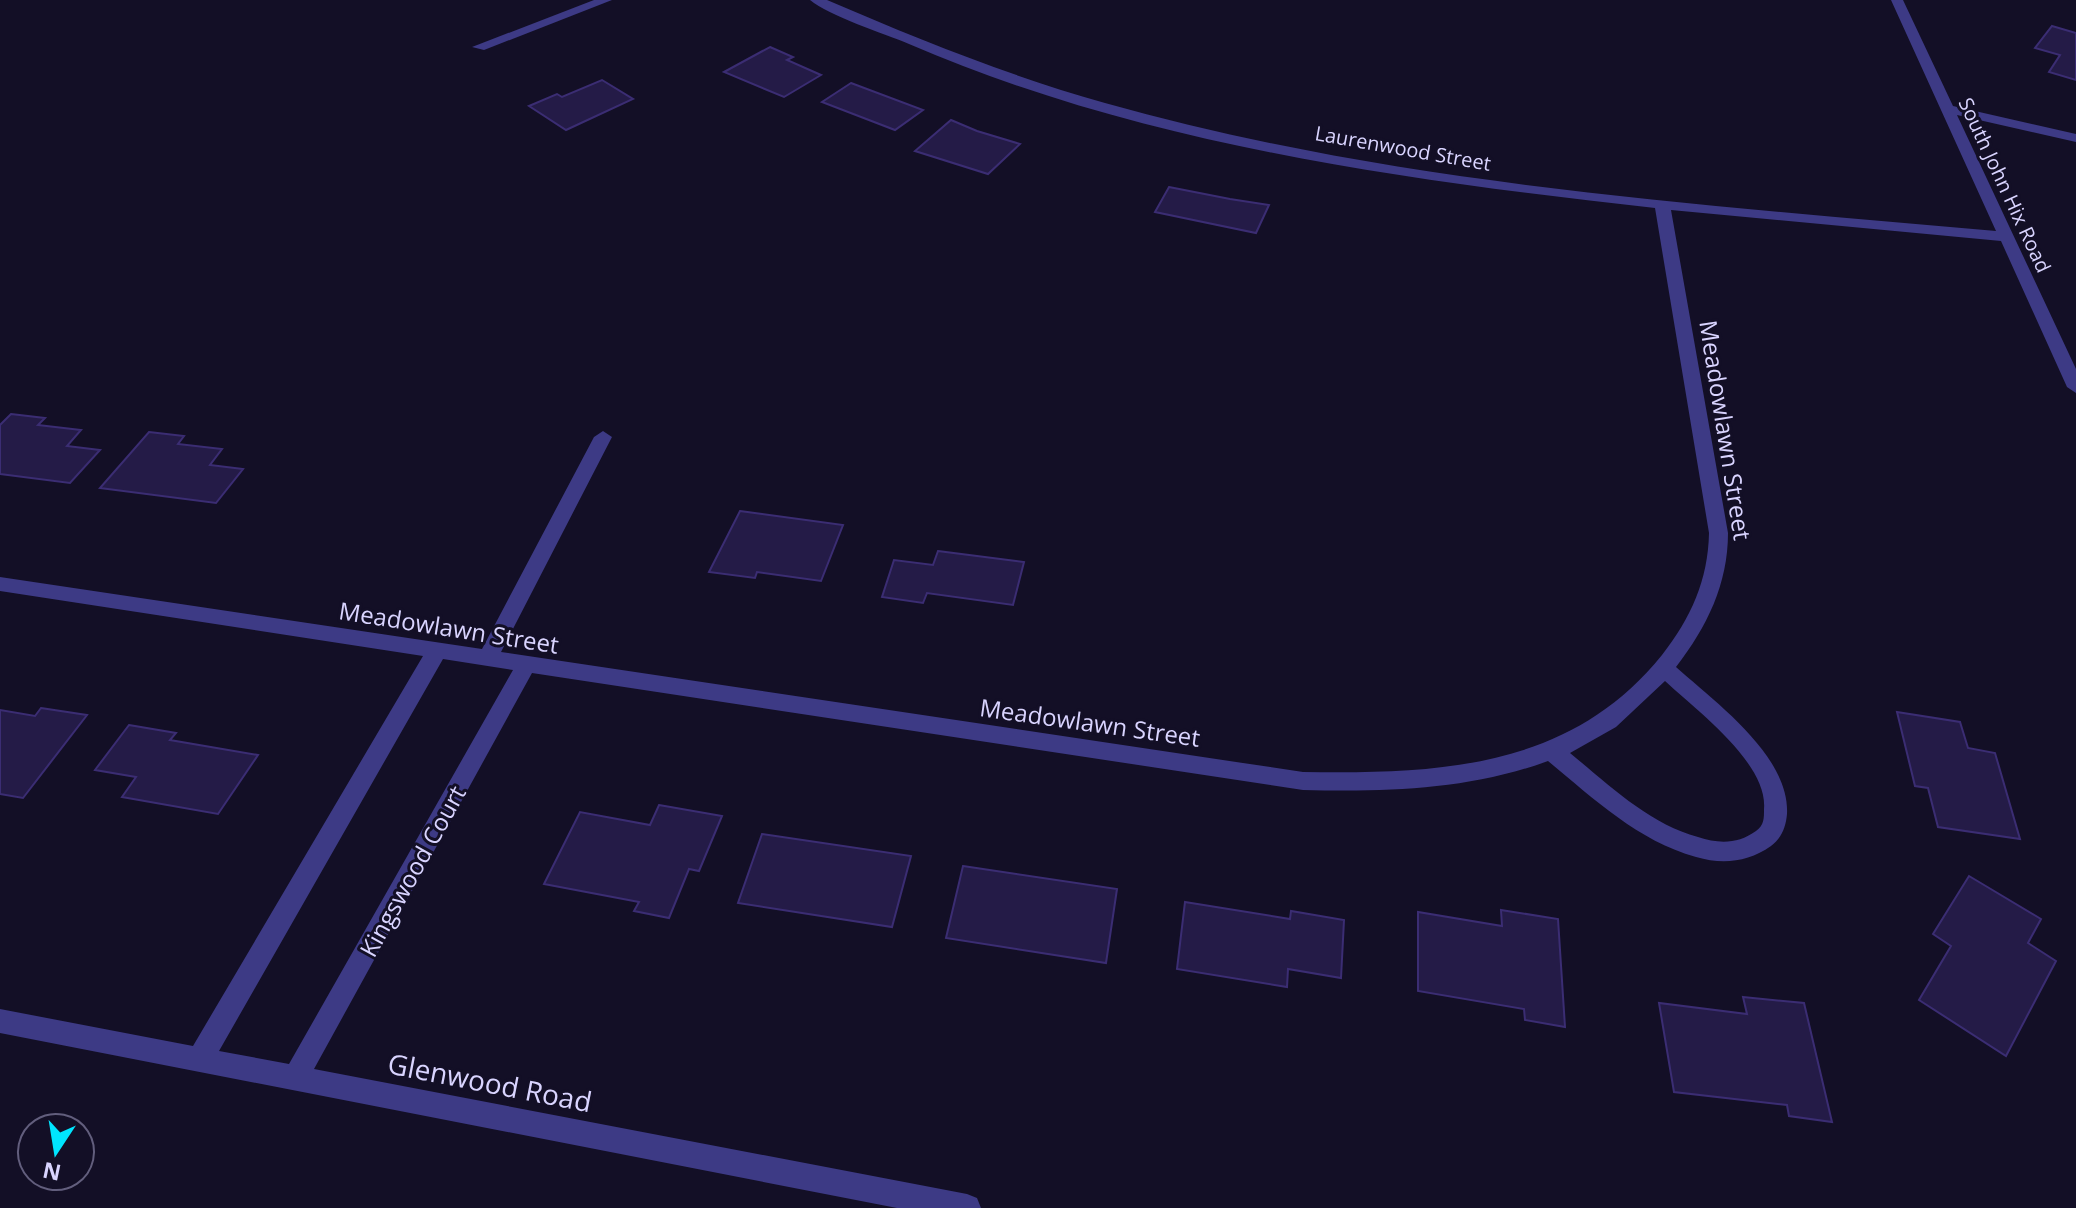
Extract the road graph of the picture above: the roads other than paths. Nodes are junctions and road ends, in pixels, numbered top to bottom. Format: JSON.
{"nodes":[{"id":1,"x":606,"y":0,"type":"edge"},
{"id":2,"x":816,"y":0,"type":"edge"},
{"id":3,"x":1897,"y":0,"type":"edge"},
{"id":4,"x":479,"y":47,"type":"dead end"},
{"id":5,"x":1948,"y":109,"type":"junction"},
{"id":6,"x":2076,"y":138,"type":"edge"},
{"id":7,"x":1662,"y":203,"type":"junction"},
{"id":8,"x":2006,"y":237,"type":"junction"},
{"id":9,"x":2076,"y":387,"type":"edge"},
{"id":10,"x":603,"y":437,"type":"dead end"},
{"id":11,"x":0,"y":584,"type":"edge"},
{"id":12,"x":437,"y":651,"type":"junction"},
{"id":13,"x":487,"y":658,"type":"junction"},
{"id":14,"x":526,"y":665,"type":"junction"},
{"id":15,"x":1666,"y":670,"type":"junction"},
{"id":16,"x":1552,"y":751,"type":"junction"},
{"id":17,"x":0,"y":1021,"type":"edge"},
{"id":18,"x":200,"y":1059,"type":"junction"},
{"id":19,"x":296,"y":1077,"type":"junction"},
{"id":20,"x":967,"y":1208,"type":"edge"}],
"edges":[{"from":1,"to":4,"type":"street"},
{"from":2,"to":7,"type":"street","name":"Laurenwood Street"},
{"from":3,"to":5,"type":"street","name":"South John Hix Road"},
{"from":5,"to":6,"type":"street"},
{"from":5,"to":8,"type":"street","name":"South John Hix Road"},
{"from":7,"to":8,"type":"street","name":"Laurenwood Street"},
{"from":7,"to":15,"type":"street","name":"Meadowlawn Street"},
{"from":8,"to":9,"type":"street","name":"South John Hix Road"},
{"from":10,"to":13,"type":"street"},
{"from":11,"to":12,"type":"street","name":"Meadowlawn Street"},
{"from":12,"to":13,"type":"street","name":"Meadowlawn Street"},
{"from":12,"to":18,"type":"street"},
{"from":13,"to":14,"type":"street","name":"Meadowlawn Street"},
{"from":14,"to":16,"type":"street","name":"Meadowlawn Street"},
{"from":14,"to":19,"type":"street","name":"Kingswood Court"},
{"from":15,"to":16,"type":"street","name":"Meadowlawn Street"},
{"from":15,"to":16,"type":"street"},
{"from":17,"to":18,"type":"street","name":"Glenwood Road"},
{"from":18,"to":19,"type":"street","name":"Glenwood Road"},
{"from":19,"to":20,"type":"street","name":"Glenwood Road"}]}
